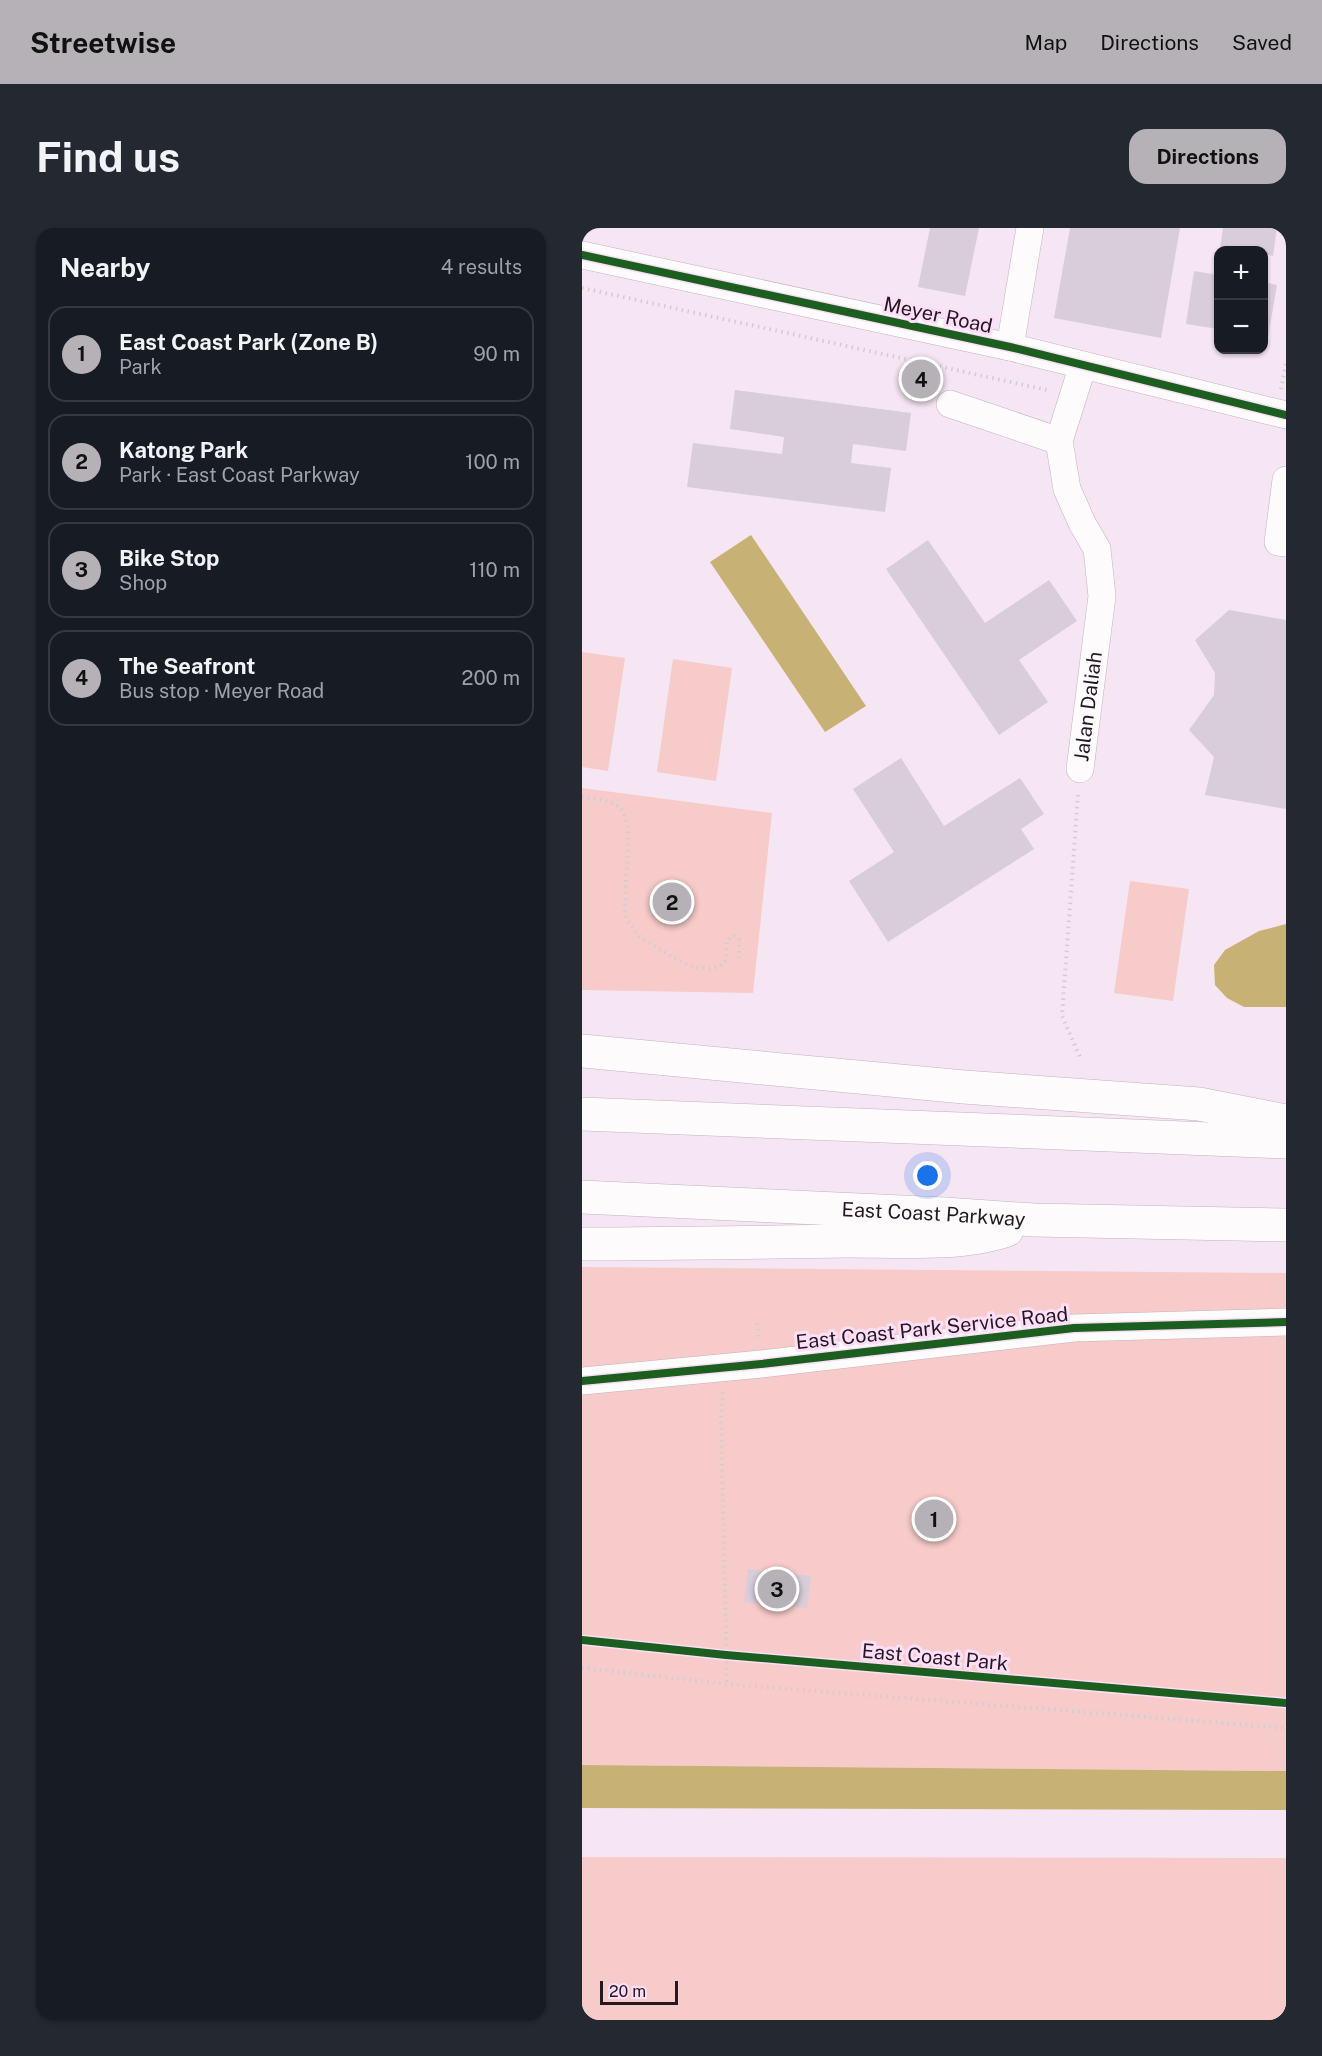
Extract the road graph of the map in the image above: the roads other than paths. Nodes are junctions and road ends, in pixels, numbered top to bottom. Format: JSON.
{"nodes":[{"id":1,"x":1030,"y":228,"type":"edge"},
{"id":2,"x":582,"y":255,"type":"edge"},
{"id":3,"x":1010,"y":347,"type":"junction"},
{"id":4,"x":1083,"y":365,"type":"junction"},
{"id":5,"x":950,"y":404,"type":"dead end"},
{"id":6,"x":1286,"y":416,"type":"edge"},
{"id":7,"x":1059,"y":441,"type":"junction"},
{"id":8,"x":1286,"y":480,"type":"edge"},
{"id":9,"x":1282,"y":542,"type":"edge"},
{"id":10,"x":1080,"y":769,"type":"road end"},
{"id":11,"x":582,"y":1051,"type":"edge"},
{"id":12,"x":582,"y":1114,"type":"edge"},
{"id":13,"x":1286,"y":1121,"type":"edge"},
{"id":14,"x":1286,"y":1142,"type":"edge"},
{"id":15,"x":582,"y":1197,"type":"edge"},
{"id":16,"x":1034,"y":1220,"type":"junction"},
{"id":17,"x":1286,"y":1225,"type":"edge"},
{"id":18,"x":582,"y":1244,"type":"edge"},
{"id":19,"x":1286,"y":1322,"type":"edge"},
{"id":20,"x":582,"y":1381,"type":"edge"}],
"edges":[{"from":1,"to":3,"type":"street"},
{"from":2,"to":3,"type":"street","name":"Meyer Road"},
{"from":3,"to":4,"type":"street","name":"Meyer Road"},
{"from":4,"to":6,"type":"street","name":"Meyer Road"},
{"from":4,"to":7,"type":"street","name":"Jalan Daliah"},
{"from":5,"to":7,"type":"street"},
{"from":7,"to":10,"type":"street","name":"Jalan Daliah"},
{"from":8,"to":9,"type":"street"},
{"from":11,"to":13,"type":"highway"},
{"from":12,"to":14,"type":"highway"},
{"from":15,"to":16,"type":"highway","name":"East Coast Parkway"},
{"from":16,"to":17,"type":"highway","name":"East Coast Parkway"},
{"from":16,"to":18,"type":"highway"},
{"from":19,"to":20,"type":"street","name":"East Coast Park Service Road"}]}
